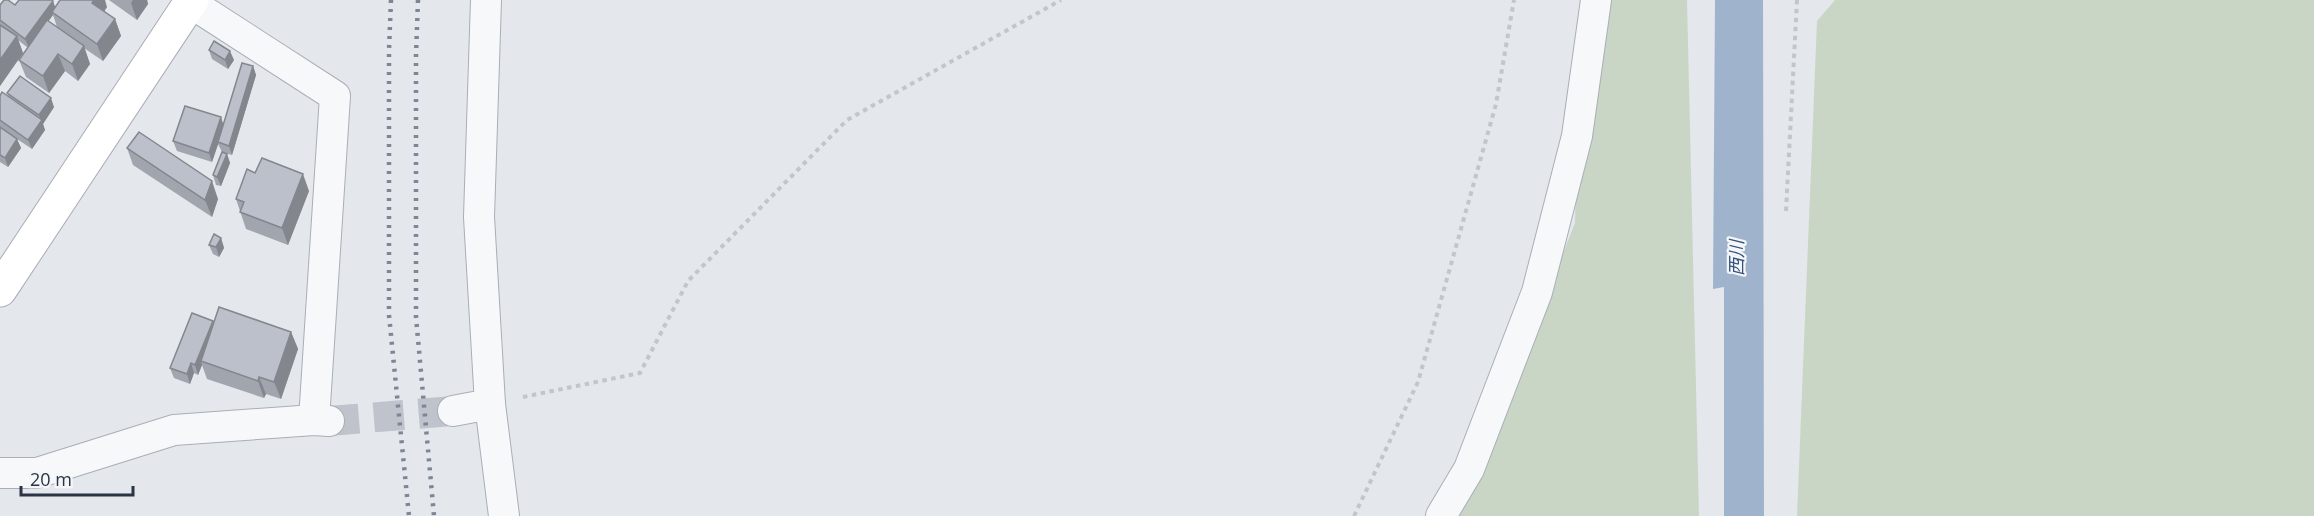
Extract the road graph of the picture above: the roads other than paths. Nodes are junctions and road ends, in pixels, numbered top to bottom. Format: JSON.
{"nodes":[{"id":1,"x":486,"y":0,"type":"edge"},
{"id":2,"x":1596,"y":0,"type":"edge"},
{"id":3,"x":191,"y":1,"type":"edge"},
{"id":4,"x":0,"y":290,"type":"edge"},
{"id":5,"x":490,"y":404,"type":"junction"},
{"id":6,"x":453,"y":411,"type":"tunnel mouth"},
{"id":7,"x":0,"y":473,"type":"edge"},
{"id":8,"x":504,"y":516,"type":"edge"},
{"id":9,"x":1441,"y":516,"type":"edge"}],
"edges":[{"from":1,"to":5,"type":"street"},
{"from":2,"to":9,"type":"street"},
{"from":3,"to":4,"type":"street"},
{"from":3,"to":7,"type":"street"},
{"from":5,"to":6,"type":"street"},
{"from":5,"to":8,"type":"street"}]}
